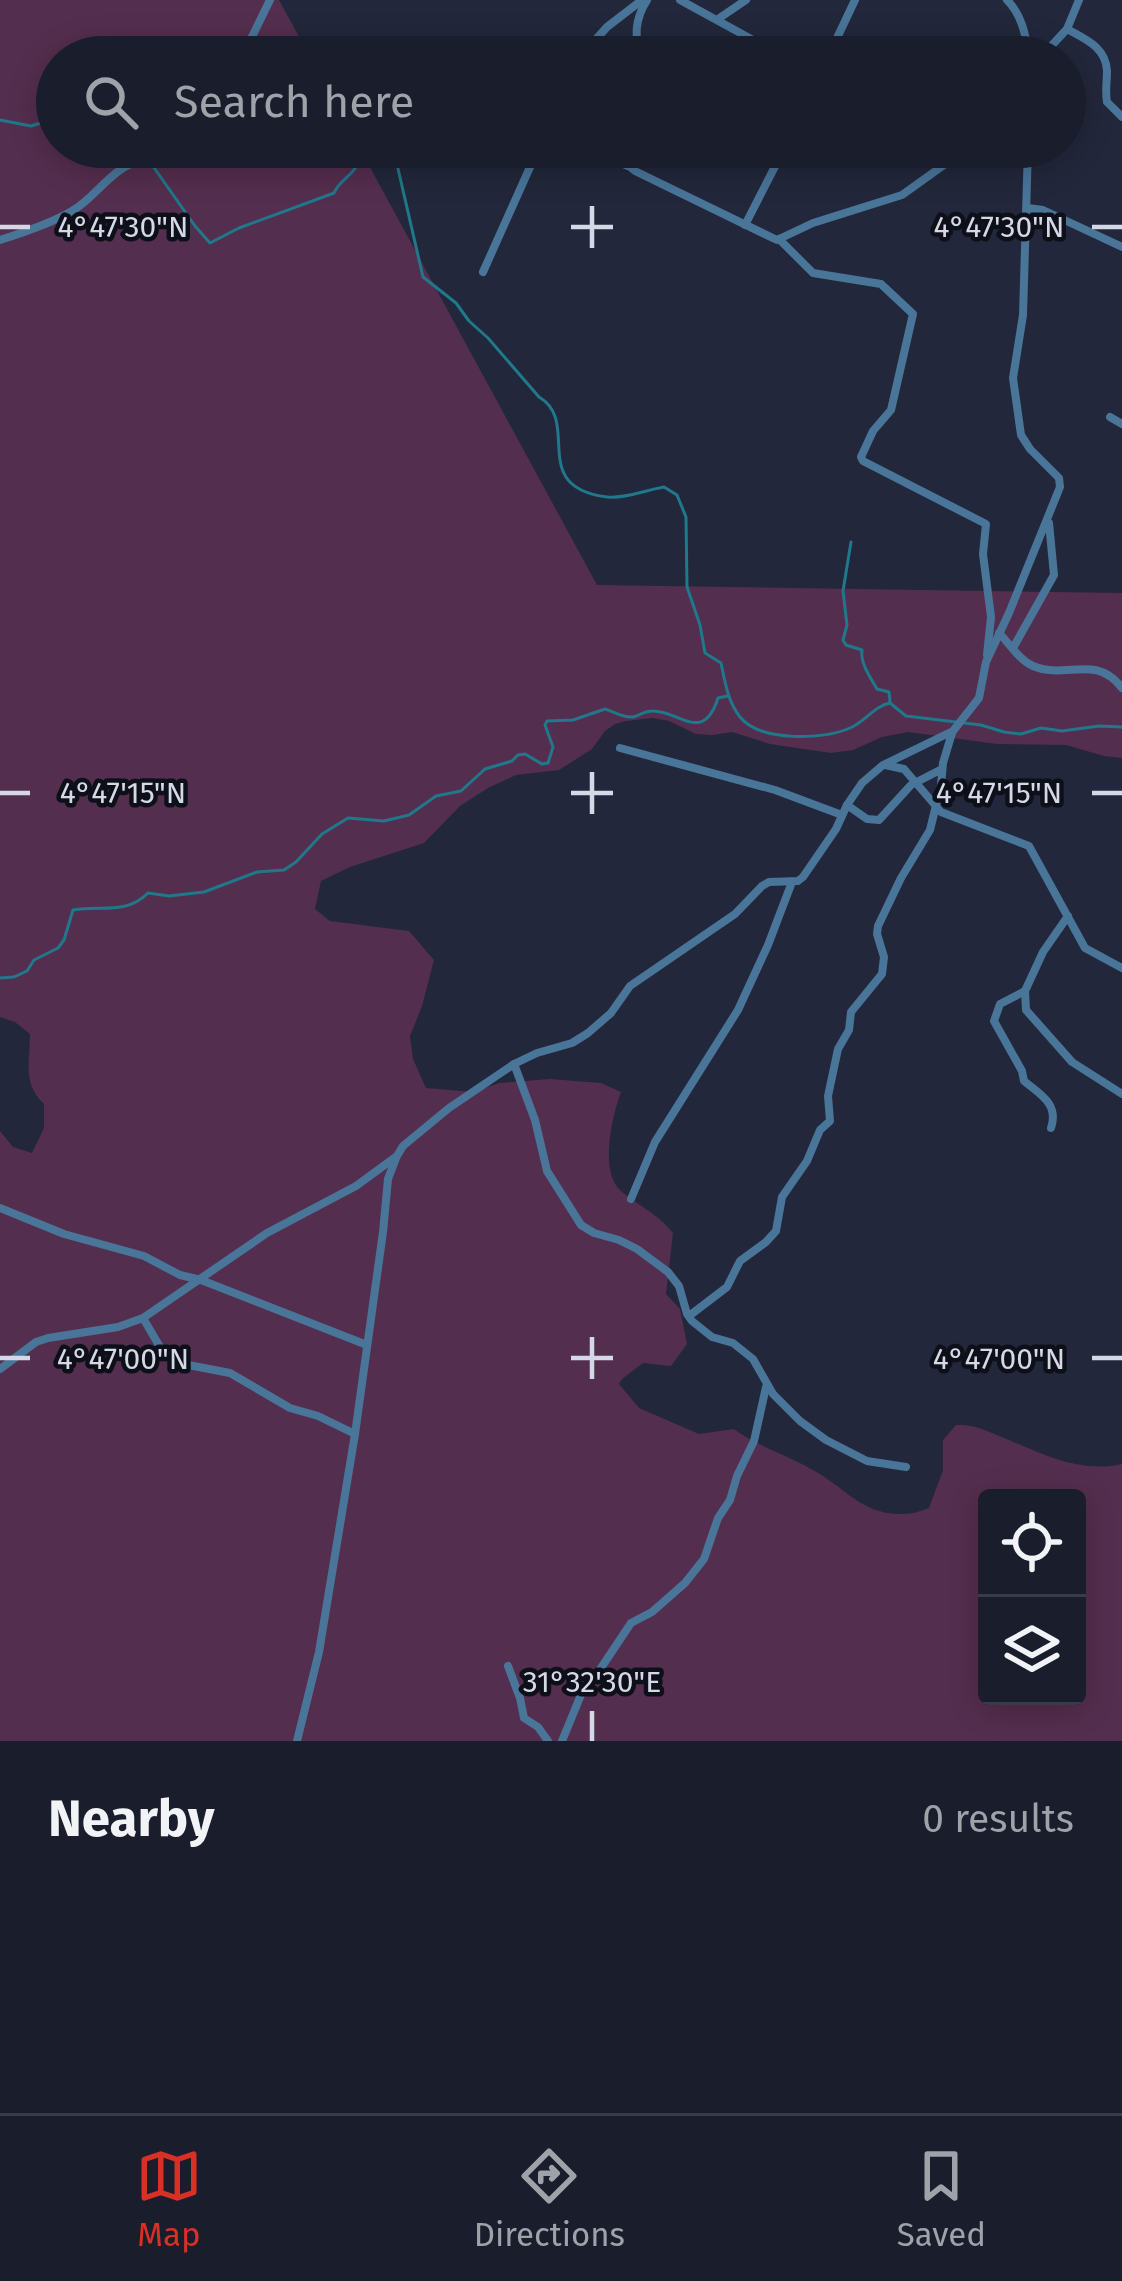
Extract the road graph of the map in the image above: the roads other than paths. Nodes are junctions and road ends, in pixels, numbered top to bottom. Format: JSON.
{"nodes":[{"id":1,"x":270,"y":0,"type":"edge"},
{"id":2,"x":645,"y":0,"type":"edge"},
{"id":3,"x":680,"y":0,"type":"edge"},
{"id":4,"x":746,"y":0,"type":"edge"},
{"id":5,"x":855,"y":0,"type":"edge"},
{"id":6,"x":1007,"y":0,"type":"edge"},
{"id":7,"x":1079,"y":0,"type":"edge"},
{"id":8,"x":717,"y":20,"type":"junction"},
{"id":9,"x":1067,"y":29,"type":"junction"},
{"id":10,"x":252,"y":36,"type":"edge"},
{"id":11,"x":599,"y":36,"type":"edge"},
{"id":12,"x":635,"y":36,"type":"edge"},
{"id":13,"x":746,"y":36,"type":"edge"},
{"id":14,"x":838,"y":36,"type":"edge"},
{"id":15,"x":1026,"y":36,"type":"edge"},
{"id":16,"x":1060,"y":36,"type":"edge"},
{"id":17,"x":1080,"y":36,"type":"edge"},
{"id":18,"x":1086,"y":39,"type":"edge"},
{"id":19,"x":1122,"y":117,"type":"edge"},
{"id":20,"x":123,"y":168,"type":"edge"},
{"id":21,"x":529,"y":168,"type":"edge"},
{"id":22,"x":633,"y":168,"type":"edge"},
{"id":23,"x":774,"y":168,"type":"edge"},
{"id":24,"x":939,"y":168,"type":"edge"},
{"id":25,"x":1028,"y":168,"type":"edge"},
{"id":26,"x":1028,"y":208,"type":"junction"},
{"id":27,"x":746,"y":225,"type":"junction"},
{"id":28,"x":779,"y":239,"type":"junction"},
{"id":29,"x":0,"y":240,"type":"edge"},
{"id":30,"x":1122,"y":247,"type":"edge"},
{"id":31,"x":483,"y":272,"type":"dead end"},
{"id":32,"x":1109,"y":417,"type":"dead end"},
{"id":33,"x":1122,"y":424,"type":"edge"},
{"id":34,"x":1048,"y":516,"type":"junction"},
{"id":35,"x":999,"y":633,"type":"junction"},
{"id":36,"x":1012,"y":648,"type":"junction"},
{"id":37,"x":986,"y":662,"type":"junction"},
{"id":38,"x":1122,"y":688,"type":"edge"},
{"id":39,"x":953,"y":731,"type":"junction"},
{"id":40,"x":620,"y":748,"type":"dead end"},
{"id":41,"x":883,"y":765,"type":"junction"},
{"id":42,"x":942,"y":769,"type":"junction"},
{"id":43,"x":916,"y":782,"type":"junction"},
{"id":44,"x":844,"y":810,"type":"junction"},
{"id":45,"x":936,"y":810,"type":"junction"},
{"id":46,"x":792,"y":882,"type":"junction"},
{"id":47,"x":1068,"y":916,"type":"junction"},
{"id":48,"x":1122,"y":968,"type":"edge"},
{"id":49,"x":1025,"y":991,"type":"junction"},
{"id":50,"x":514,"y":1064,"type":"junction"},
{"id":51,"x":1122,"y":1094,"type":"edge"},
{"id":52,"x":1051,"y":1128,"type":"dead end"},
{"id":53,"x":397,"y":1156,"type":"junction"},
{"id":54,"x":631,"y":1199,"type":"dead end"},
{"id":55,"x":0,"y":1208,"type":"edge"},
{"id":56,"x":201,"y":1280,"type":"junction"},
{"id":57,"x":689,"y":1316,"type":"junction"},
{"id":58,"x":143,"y":1318,"type":"junction"},
{"id":59,"x":368,"y":1345,"type":"junction"},
{"id":60,"x":0,"y":1369,"type":"edge"},
{"id":61,"x":766,"y":1386,"type":"junction"},
{"id":62,"x":355,"y":1434,"type":"junction"},
{"id":63,"x":906,"y":1467,"type":"dead end"},
{"id":64,"x":508,"y":1666,"type":"dead end"},
{"id":65,"x":297,"y":1741,"type":"edge"},
{"id":66,"x":548,"y":1741,"type":"edge"},
{"id":67,"x":562,"y":1741,"type":"edge"}],
"edges":[{"from":1,"to":10,"type":"street"},
{"from":2,"to":11,"type":"street"},
{"from":2,"to":12,"type":"street"},
{"from":3,"to":8,"type":"street"},
{"from":4,"to":8,"type":"street"},
{"from":5,"to":14,"type":"street"},
{"from":6,"to":15,"type":"street"},
{"from":7,"to":9,"type":"street"},
{"from":8,"to":13,"type":"street"},
{"from":9,"to":16,"type":"street"},
{"from":9,"to":17,"type":"street"},
{"from":18,"to":19,"type":"street"},
{"from":20,"to":29,"type":"street"},
{"from":21,"to":31,"type":"street"},
{"from":22,"to":27,"type":"street"},
{"from":23,"to":27,"type":"street"},
{"from":24,"to":28,"type":"street"},
{"from":25,"to":26,"type":"street"},
{"from":26,"to":30,"type":"street"},
{"from":26,"to":34,"type":"street"},
{"from":27,"to":28,"type":"street"},
{"from":28,"to":37,"type":"street"},
{"from":32,"to":33,"type":"street"},
{"from":34,"to":35,"type":"street"},
{"from":34,"to":36,"type":"street"},
{"from":35,"to":36,"type":"street"},
{"from":35,"to":37,"type":"street"},
{"from":36,"to":38,"type":"street"},
{"from":37,"to":39,"type":"street"},
{"from":39,"to":41,"type":"street"},
{"from":39,"to":42,"type":"street"},
{"from":40,"to":44,"type":"street"},
{"from":41,"to":43,"type":"street"},
{"from":41,"to":44,"type":"street"},
{"from":42,"to":43,"type":"street"},
{"from":42,"to":45,"type":"street"},
{"from":43,"to":44,"type":"street"},
{"from":43,"to":45,"type":"street"},
{"from":44,"to":46,"type":"street"},
{"from":45,"to":47,"type":"street"},
{"from":45,"to":57,"type":"street"},
{"from":46,"to":50,"type":"street"},
{"from":46,"to":54,"type":"street"},
{"from":47,"to":48,"type":"street"},
{"from":47,"to":49,"type":"street"},
{"from":49,"to":51,"type":"street"},
{"from":49,"to":52,"type":"street"},
{"from":50,"to":53,"type":"street"},
{"from":50,"to":57,"type":"street"},
{"from":53,"to":56,"type":"street"},
{"from":53,"to":59,"type":"street"},
{"from":55,"to":56,"type":"street"},
{"from":56,"to":58,"type":"street"},
{"from":56,"to":59,"type":"street"},
{"from":57,"to":61,"type":"street"},
{"from":58,"to":60,"type":"street"},
{"from":58,"to":62,"type":"street"},
{"from":59,"to":62,"type":"street"},
{"from":61,"to":63,"type":"street"},
{"from":61,"to":67,"type":"street"},
{"from":62,"to":65,"type":"street"},
{"from":64,"to":66,"type":"street"}]}
